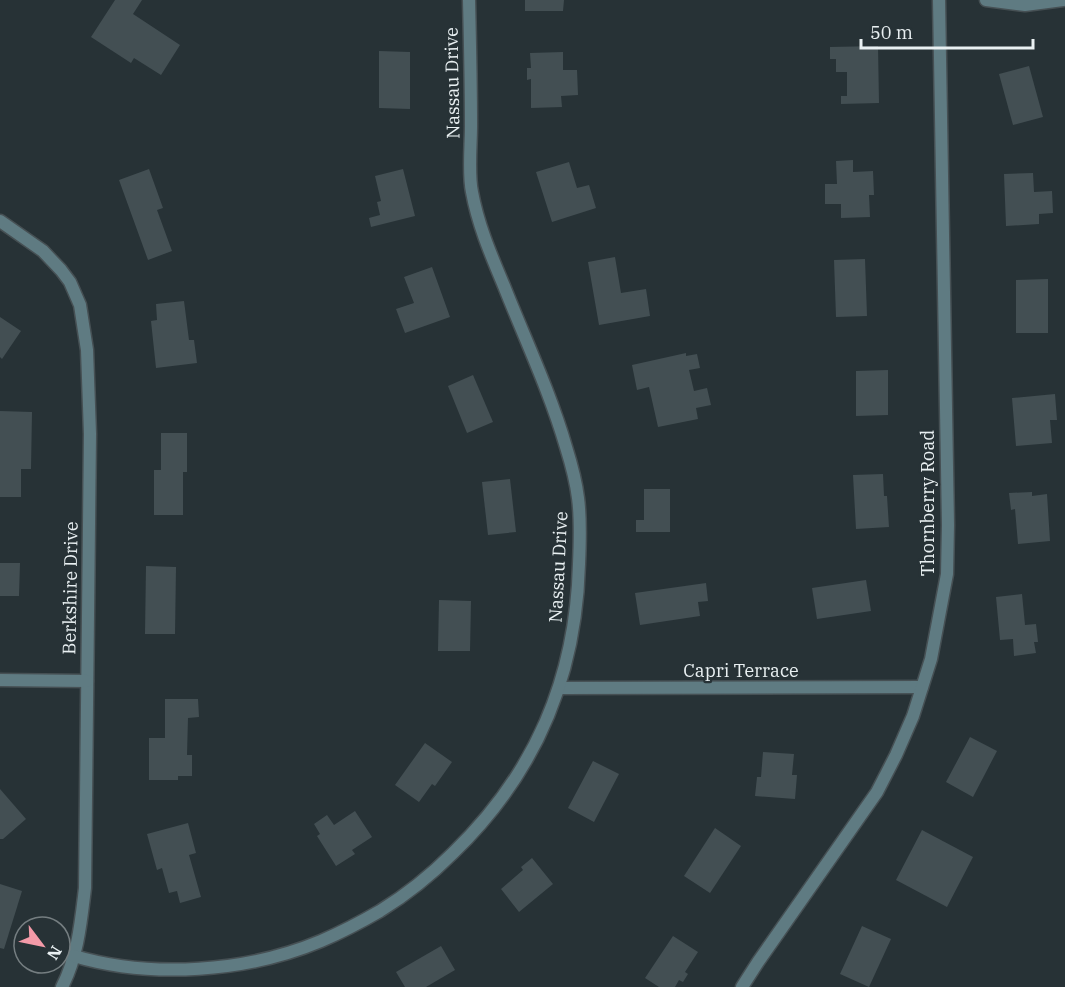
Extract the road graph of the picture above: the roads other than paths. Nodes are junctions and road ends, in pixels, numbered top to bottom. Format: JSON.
{"nodes":[{"id":1,"x":469,"y":0,"type":"edge"},
{"id":2,"x":939,"y":0,"type":"edge"},
{"id":3,"x":986,"y":0,"type":"edge"},
{"id":4,"x":1064,"y":0,"type":"edge"},
{"id":5,"x":0,"y":221,"type":"edge"},
{"id":6,"x":0,"y":680,"type":"edge"},
{"id":7,"x":87,"y":681,"type":"junction"},
{"id":8,"x":922,"y":687,"type":"junction"},
{"id":9,"x":559,"y":688,"type":"junction"},
{"id":10,"x":74,"y":956,"type":"junction"},
{"id":11,"x":62,"y":987,"type":"edge"},
{"id":12,"x":742,"y":987,"type":"edge"}],
"edges":[{"from":1,"to":9,"type":"street","name":"Nassau Drive"},
{"from":2,"to":8,"type":"street","name":"Thornberry Road"},
{"from":3,"to":4,"type":"street"},
{"from":5,"to":7,"type":"street","name":"Berkshire Drive"},
{"from":6,"to":7,"type":"street"},
{"from":7,"to":10,"type":"street","name":"Berkshire Drive"},
{"from":8,"to":9,"type":"street","name":"Capri Terrace"},
{"from":8,"to":12,"type":"street","name":"Thornberry Road"},
{"from":9,"to":10,"type":"street","name":"Nassau Drive"},
{"from":10,"to":11,"type":"street","name":"Berkshire Drive"}]}
